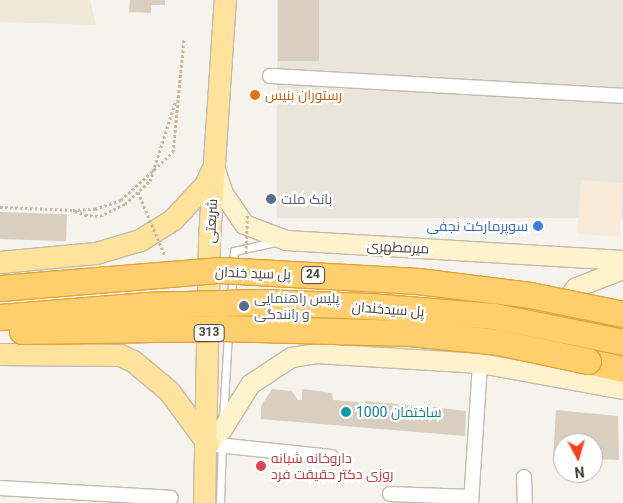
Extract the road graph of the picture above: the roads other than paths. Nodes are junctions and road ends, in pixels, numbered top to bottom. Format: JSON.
{"nodes":[{"id":1,"x":225,"y":0,"type":"edge"},
{"id":2,"x":270,"y":76,"type":"dead end"},
{"id":3,"x":623,"y":96,"type":"edge"},
{"id":4,"x":214,"y":164,"type":"junction"},
{"id":5,"x":286,"y":240,"type":"junction"},
{"id":6,"x":623,"y":260,"type":"edge"},
{"id":7,"x":3,"y":262,"type":"edge"},
{"id":8,"x":623,"y":269,"type":"edge"},
{"id":9,"x":0,"y":288,"type":"edge"},
{"id":10,"x":623,"y":314,"type":"edge"},
{"id":11,"x":0,"y":317,"type":"edge"},
{"id":12,"x":0,"y":331,"type":"edge"},
{"id":13,"x":623,"y":342,"type":"edge"},
{"id":14,"x":5,"y":354,"type":"edge"},
{"id":15,"x":480,"y":363,"type":"junction"},
{"id":16,"x":623,"y":369,"type":"edge"},
{"id":17,"x":588,"y":372,"type":"junction"},
{"id":18,"x":623,"y":389,"type":"edge"},
{"id":19,"x":217,"y":439,"type":"junction"},
{"id":20,"x":331,"y":457,"type":"dead end"},
{"id":21,"x":524,"y":477,"type":"dead end"},
{"id":22,"x":0,"y":488,"type":"edge"},
{"id":23,"x":390,"y":494,"type":"dead end"},
{"id":24,"x":171,"y":498,"type":"dead end"},
{"id":25,"x":471,"y":500,"type":"edge"},
{"id":26,"x":204,"y":503,"type":"edge"},
{"id":27,"x":220,"y":503,"type":"edge"},
{"id":28,"x":525,"y":503,"type":"edge"}],
"edges":[{"from":1,"to":4,"type":"main road","name":"شریعتی","number":"313"},
{"from":2,"to":3,"type":"street"},
{"from":4,"to":5,"type":"main road","name":"میرمطهری"},
{"from":4,"to":7,"type":"main road"},
{"from":4,"to":19,"type":"main road","name":"شریعتی","number":"313"},
{"from":5,"to":6,"type":"main road","name":"میرمطهری"},
{"from":5,"to":19,"type":"lane"},
{"from":7,"to":14,"type":"main road"},
{"from":8,"to":17,"type":"main road"},
{"from":9,"to":10,"type":"highway","name":"پل سید خندان","number":"24","bridge":true},
{"from":11,"to":13,"type":"highway","name":"پل سیدخندان","number":"24","bridge":true},
{"from":12,"to":17,"type":"highway","bridge":true},
{"from":14,"to":19,"type":"main road"},
{"from":15,"to":17,"type":"main road"},
{"from":15,"to":19,"type":"main road"},
{"from":15,"to":25,"type":"street"},
{"from":16,"to":17,"type":"highway"},
{"from":17,"to":18,"type":"main road"},
{"from":19,"to":20,"type":"street"},
{"from":19,"to":26,"type":"main road","name":"شریعتی","number":"313"},
{"from":19,"to":27,"type":"lane"},
{"from":21,"to":28,"type":"street"},
{"from":22,"to":24,"type":"street"},
{"from":23,"to":25,"type":"street"}]}
